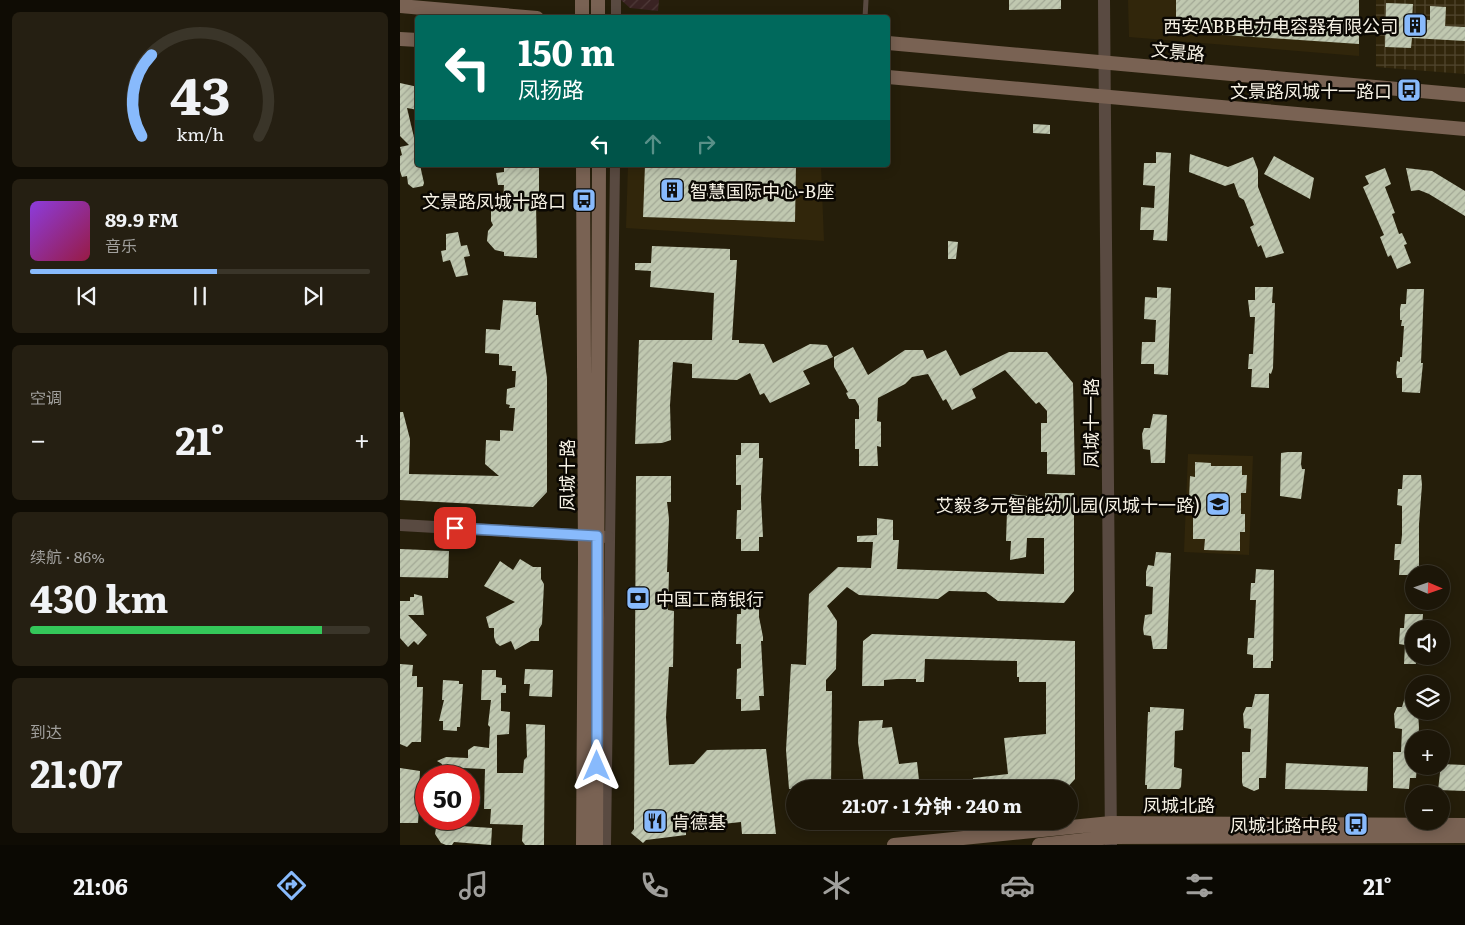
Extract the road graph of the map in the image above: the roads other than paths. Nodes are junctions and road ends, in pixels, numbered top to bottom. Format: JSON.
{"nodes":[{"id":1,"x":582,"y":0,"type":"edge"},
{"id":2,"x":598,"y":0,"type":"edge"},
{"id":3,"x":616,"y":0,"type":"edge"},
{"id":4,"x":866,"y":0,"type":"edge"},
{"id":5,"x":1104,"y":0,"type":"edge"},
{"id":6,"x":400,"y":6,"type":"edge"},
{"id":7,"x":502,"y":15,"type":"edge"},
{"id":8,"x":582,"y":15,"type":"edge"},
{"id":9,"x":598,"y":15,"type":"edge"},
{"id":10,"x":616,"y":15,"type":"edge"},
{"id":11,"x":865,"y":15,"type":"edge"},
{"id":12,"x":400,"y":39,"type":"edge"},
{"id":13,"x":415,"y":40,"type":"edge"},
{"id":14,"x":890,"y":44,"type":"edge"},
{"id":15,"x":1105,"y":63,"type":"junction"},
{"id":16,"x":890,"y":77,"type":"edge"},
{"id":17,"x":1465,"y":95,"type":"edge"},
{"id":18,"x":1105,"y":96,"type":"junction"},
{"id":19,"x":1465,"y":128,"type":"edge"},
{"id":20,"x":583,"y":167,"type":"edge"},
{"id":21,"x":599,"y":167,"type":"edge"},
{"id":22,"x":615,"y":167,"type":"edge"},
{"id":23,"x":400,"y":525,"type":"edge"},
{"id":24,"x":597,"y":536,"type":"junction"},
{"id":25,"x":1111,"y":822,"type":"junction"},
{"id":26,"x":1465,"y":825,"type":"edge"},
{"id":27,"x":1465,"y":836,"type":"edge"},
{"id":28,"x":1111,"y":841,"type":"edge"},
{"id":29,"x":583,"y":845,"type":"edge"},
{"id":30,"x":596,"y":845,"type":"edge"},
{"id":31,"x":606,"y":845,"type":"edge"},
{"id":32,"x":894,"y":845,"type":"edge"},
{"id":33,"x":1039,"y":845,"type":"edge"}],
"edges":[{"from":1,"to":8,"type":"main road"},
{"from":2,"to":9,"type":"main road"},
{"from":3,"to":10,"type":"street"},
{"from":4,"to":11,"type":"lane"},
{"from":5,"to":15,"type":"street","name":"凤城十一路"},
{"from":6,"to":7,"type":"main road"},
{"from":12,"to":13,"type":"main road"},
{"from":14,"to":15,"type":"main road","name":"文景路"},
{"from":15,"to":17,"type":"main road","name":"文景路"},
{"from":15,"to":18,"type":"street","name":"凤城十一路"},
{"from":16,"to":18,"type":"main road"},
{"from":18,"to":19,"type":"main road"},
{"from":18,"to":25,"type":"street","name":"凤城十一路"},
{"from":20,"to":24,"type":"main road","name":"凤城十路"},
{"from":21,"to":24,"type":"main road","name":"凤城十路"},
{"from":22,"to":24,"type":"street"},
{"from":23,"to":24,"type":"street"},
{"from":24,"to":29,"type":"main road","name":"凤城十路"},
{"from":24,"to":30,"type":"main road","name":"凤城十路"},
{"from":24,"to":31,"type":"street"},
{"from":25,"to":26,"type":"main road","name":"凤城北路"},
{"from":25,"to":28,"type":"street","name":"凤城十一路"},
{"from":25,"to":32,"type":"main road","name":"凤城北路"},
{"from":27,"to":28,"type":"main road","name":"凤城北路"},
{"from":28,"to":33,"type":"main road","name":"凤城北路"}]}
